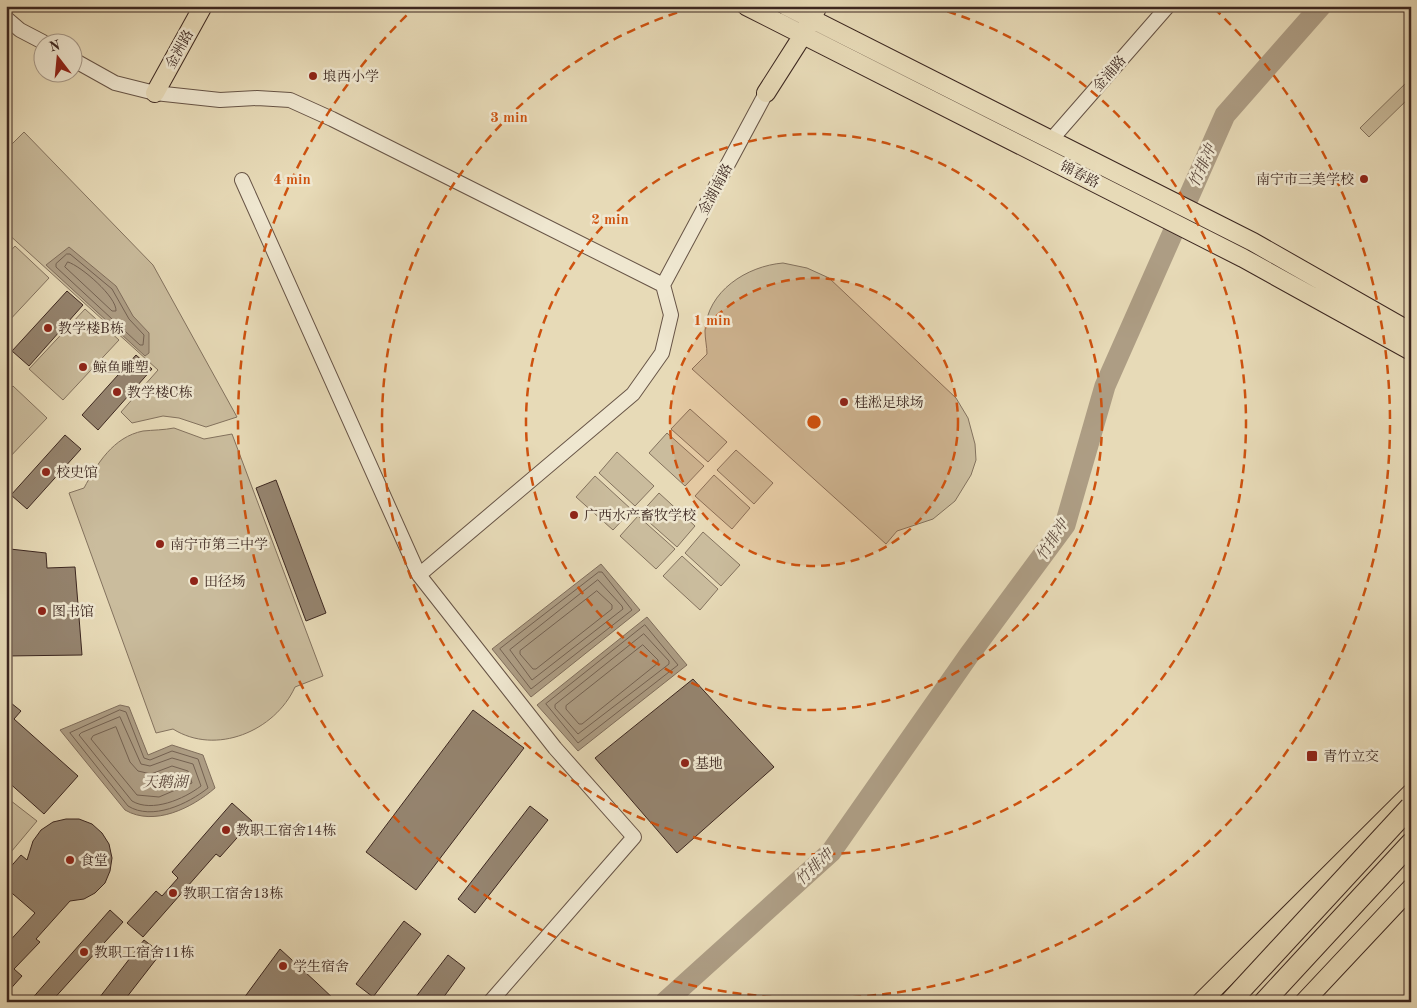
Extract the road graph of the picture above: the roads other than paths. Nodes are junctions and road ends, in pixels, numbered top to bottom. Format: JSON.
{"nodes":[{"id":1,"x":203,"y":6,"type":"edge"},
{"id":2,"x":746,"y":6,"type":"edge"},
{"id":3,"x":1168,"y":6,"type":"edge"},
{"id":4,"x":802,"y":10,"type":"edge"},
{"id":5,"x":6,"y":18,"type":"edge"},
{"id":6,"x":796,"y":31,"type":"junction"},
{"id":7,"x":32,"y":36,"type":"edge"},
{"id":8,"x":82,"y":65,"type":"edge"},
{"id":9,"x":155,"y":93,"type":"junction"},
{"id":10,"x":766,"y":93,"type":"joint"},
{"id":11,"x":1051,"y":140,"type":"junction"},
{"id":12,"x":242,"y":180,"type":"dead end"},
{"id":13,"x":663,"y":285,"type":"junction"},
{"id":14,"x":1411,"y":332,"type":"edge"},
{"id":15,"x":1411,"y":351,"type":"edge"},
{"id":16,"x":419,"y":574,"type":"junction"},
{"id":17,"x":1407,"y":803,"type":"edge"},
{"id":18,"x":1411,"y":844,"type":"edge"},
{"id":19,"x":1411,"y":888,"type":"edge"},
{"id":20,"x":490,"y":1002,"type":"edge"},
{"id":21,"x":1201,"y":1002,"type":"edge"},
{"id":22,"x":1230,"y":1002,"type":"edge"},
{"id":23,"x":1264,"y":1002,"type":"edge"},
{"id":24,"x":1304,"y":1002,"type":"edge"}],
"edges":[{"from":1,"to":9,"type":"main road","name":"金洲路"},
{"from":2,"to":6,"type":"main road","name":"锦春路"},
{"from":3,"to":11,"type":"street","name":"金浦路"},
{"from":4,"to":6,"type":"main road","name":"金湖南路"},
{"from":4,"to":11,"type":"main road","name":"锦春路"},
{"from":5,"to":7,"type":"street"},
{"from":6,"to":10,"type":"main road","name":"金湖南路"},
{"from":6,"to":15,"type":"main road","name":"锦春路"},
{"from":8,"to":9,"type":"street"},
{"from":9,"to":13,"type":"street"},
{"from":10,"to":13,"type":"street","name":"金湖南路"},
{"from":11,"to":14,"type":"main road","name":"锦春路"},
{"from":12,"to":16,"type":"street"},
{"from":13,"to":16,"type":"street"},
{"from":16,"to":20,"type":"street"},
{"from":17,"to":21,"type":"main road"},
{"from":17,"to":22,"type":"highway","bridge":true},
{"from":18,"to":23,"type":"highway"},
{"from":19,"to":24,"type":"main road"}]}
